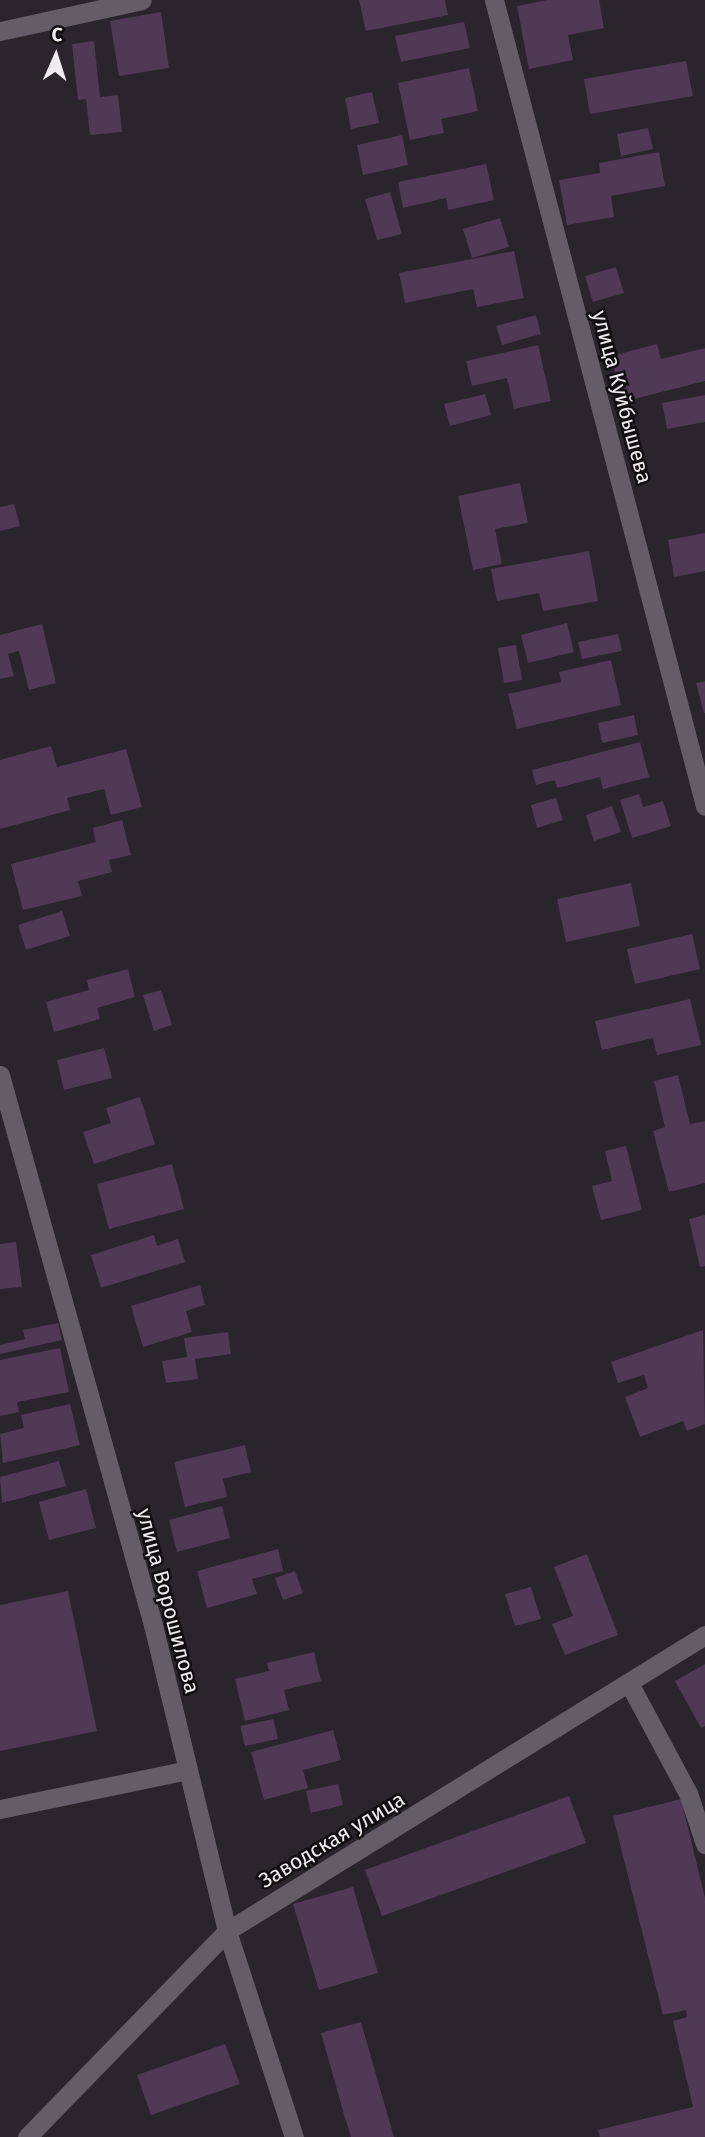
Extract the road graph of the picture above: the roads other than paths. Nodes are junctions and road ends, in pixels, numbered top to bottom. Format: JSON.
{"nodes":[{"id":1,"x":142,"y":0,"type":"edge"},
{"id":2,"x":494,"y":0,"type":"edge"},
{"id":3,"x":0,"y":31,"type":"edge"},
{"id":4,"x":705,"y":806,"type":"edge"},
{"id":5,"x":0,"y":1075,"type":"edge"},
{"id":6,"x":705,"y":1635,"type":"edge"},
{"id":7,"x":630,"y":1685,"type":"junction"},
{"id":8,"x":188,"y":1770,"type":"junction"},
{"id":9,"x":0,"y":1809,"type":"edge"},
{"id":10,"x":705,"y":1844,"type":"edge"},
{"id":11,"x":228,"y":1931,"type":"junction"},
{"id":12,"x":27,"y":2137,"type":"edge"},
{"id":13,"x":294,"y":2137,"type":"edge"}],
"edges":[{"from":1,"to":3,"type":"street"},
{"from":2,"to":4,"type":"street","name":"улица Куйбышева"},
{"from":5,"to":8,"type":"street","name":"улица Ворошилова"},
{"from":6,"to":7,"type":"street","name":"Заводская улица"},
{"from":7,"to":10,"type":"street"},
{"from":7,"to":11,"type":"street","name":"Заводская улица"},
{"from":8,"to":9,"type":"street"},
{"from":8,"to":11,"type":"street","name":"улица Ворошилова"},
{"from":11,"to":12,"type":"street","name":"Заводская улица"},
{"from":11,"to":13,"type":"street","name":"улица Ворошилова"}]}
